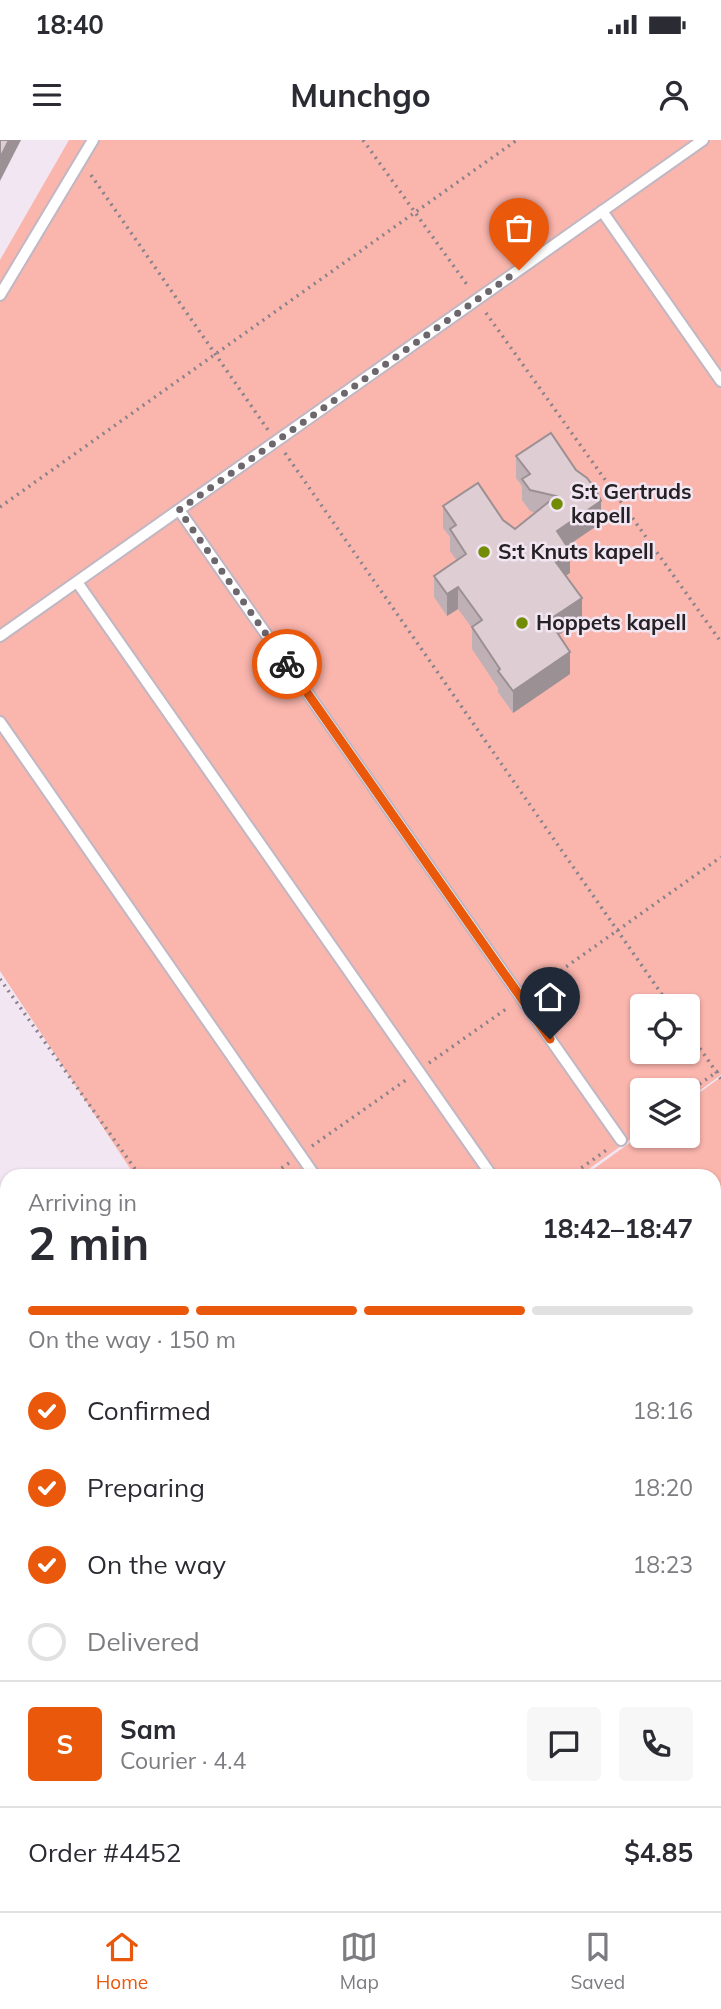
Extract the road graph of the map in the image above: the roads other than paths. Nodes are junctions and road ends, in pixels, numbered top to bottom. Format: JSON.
{"nodes":[{"id":1,"x":93,"y":140,"type":"edge"},
{"id":2,"x":703,"y":140,"type":"edge"},
{"id":3,"x":602,"y":211,"type":"junction"},
{"id":4,"x":0,"y":295,"type":"edge"},
{"id":5,"x":721,"y":381,"type":"edge"},
{"id":6,"x":179,"y":510,"type":"junction"},
{"id":7,"x":77,"y":582,"type":"junction"},
{"id":8,"x":0,"y":636,"type":"edge"},
{"id":9,"x":0,"y":722,"type":"edge"},
{"id":10,"x":621,"y":1140,"type":"road end"},
{"id":11,"x":310,"y":1169,"type":"edge"},
{"id":12,"x":487,"y":1169,"type":"edge"}],
"edges":[{"from":1,"to":4,"type":"lane"},
{"from":2,"to":3,"type":"lane"},
{"from":3,"to":5,"type":"lane"},
{"from":3,"to":6,"type":"lane"},
{"from":6,"to":7,"type":"lane"},
{"from":6,"to":10,"type":"lane"},
{"from":7,"to":8,"type":"lane"},
{"from":7,"to":12,"type":"lane"},
{"from":9,"to":11,"type":"lane"}]}
